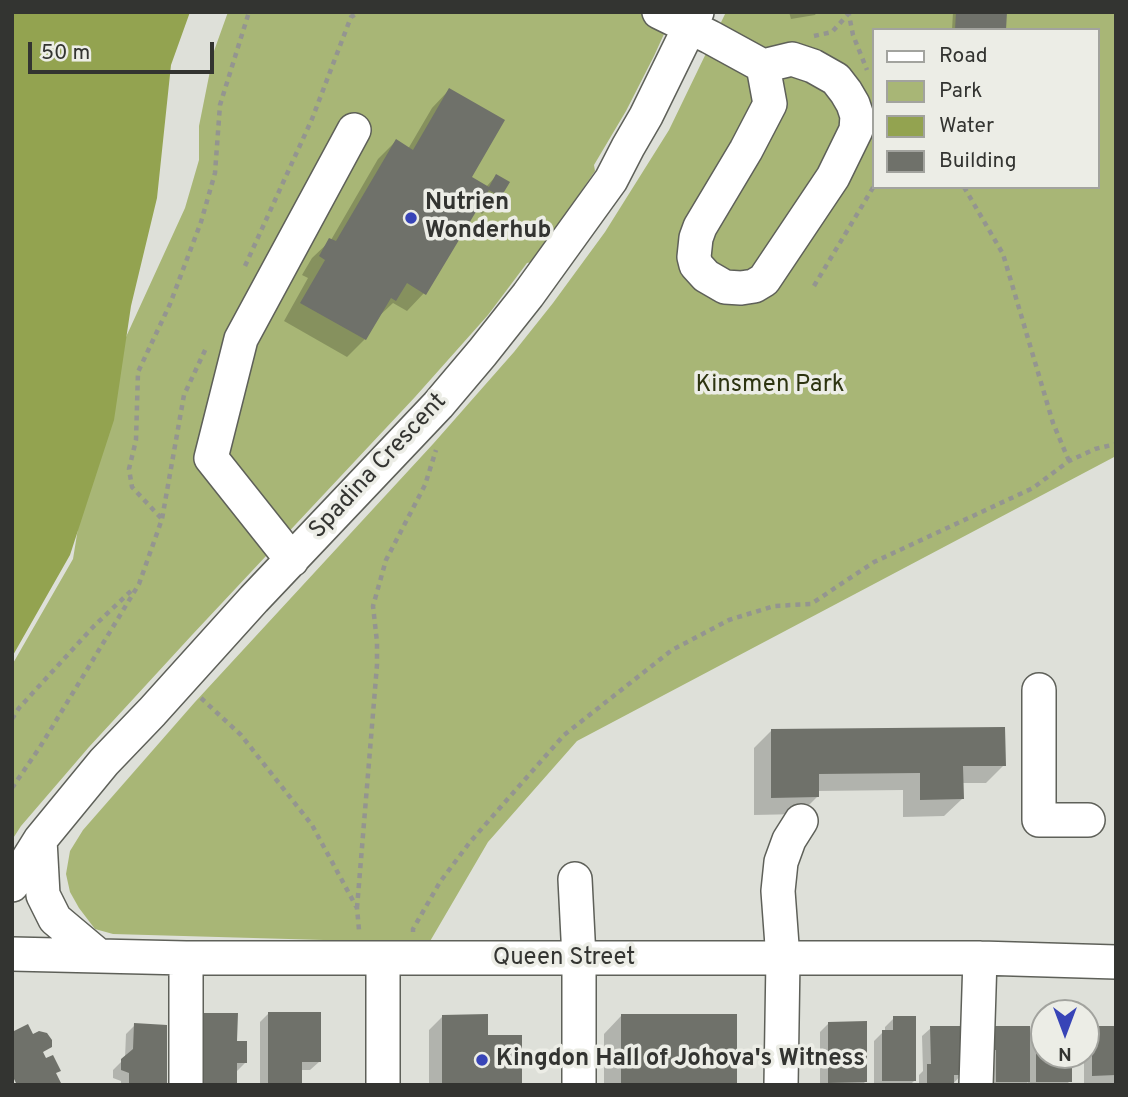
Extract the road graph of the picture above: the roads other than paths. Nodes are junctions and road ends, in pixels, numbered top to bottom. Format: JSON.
{"nodes":[{"id":1,"x":659,"y":12,"type":"edge"},
{"id":2,"x":693,"y":19,"type":"edge"},
{"id":3,"x":763,"y":66,"type":"junction"},
{"id":4,"x":354,"y":130,"type":"dead end"},
{"id":5,"x":292,"y":560,"type":"junction"},
{"id":6,"x":1039,"y":690,"type":"dead end"},
{"id":7,"x":1088,"y":820,"type":"dead end"},
{"id":8,"x":801,"y":821,"type":"dead end"},
{"id":9,"x":40,"y":840,"type":"junction"},
{"id":10,"x":575,"y":878,"type":"dead end"},
{"id":11,"x":12,"y":885,"type":"edge"},
{"id":12,"x":12,"y":954,"type":"edge"},
{"id":13,"x":99,"y":956,"type":"junction"},
{"id":14,"x":186,"y":958,"type":"junction"},
{"id":15,"x":579,"y":958,"type":"junction"},
{"id":16,"x":979,"y":958,"type":"junction"},
{"id":17,"x":371,"y":959,"type":"junction"},
{"id":18,"x":783,"y":959,"type":"junction"},
{"id":19,"x":1116,"y":962,"type":"edge"},
{"id":20,"x":186,"y":1085,"type":"edge"},
{"id":21,"x":383,"y":1085,"type":"edge"},
{"id":22,"x":579,"y":1085,"type":"edge"},
{"id":23,"x":780,"y":1085,"type":"edge"},
{"id":24,"x":976,"y":1085,"type":"edge"}],
"edges":[{"from":1,"to":2,"type":"street"},
{"from":2,"to":3,"type":"street"},
{"from":2,"to":5,"type":"street","name":"Spadina Crescent"},
{"from":3,"to":3,"type":"street"},
{"from":4,"to":5,"type":"street"},
{"from":5,"to":9,"type":"street","name":"Spadina Crescent"},
{"from":6,"to":7,"type":"street"},
{"from":8,"to":18,"type":"street"},
{"from":9,"to":11,"type":"street","name":"Spadina Crescent"},
{"from":9,"to":13,"type":"street"},
{"from":10,"to":15,"type":"street"},
{"from":12,"to":13,"type":"street","name":"Queen Street"},
{"from":13,"to":14,"type":"street","name":"Queen Street"},
{"from":14,"to":17,"type":"street","name":"Queen Street"},
{"from":14,"to":20,"type":"street"},
{"from":15,"to":17,"type":"street","name":"Queen Street"},
{"from":15,"to":18,"type":"street","name":"Queen Street"},
{"from":15,"to":22,"type":"street"},
{"from":16,"to":18,"type":"street","name":"Queen Street"},
{"from":16,"to":19,"type":"street","name":"Queen Street"},
{"from":16,"to":24,"type":"street"},
{"from":17,"to":21,"type":"street"},
{"from":18,"to":23,"type":"street"}]}
